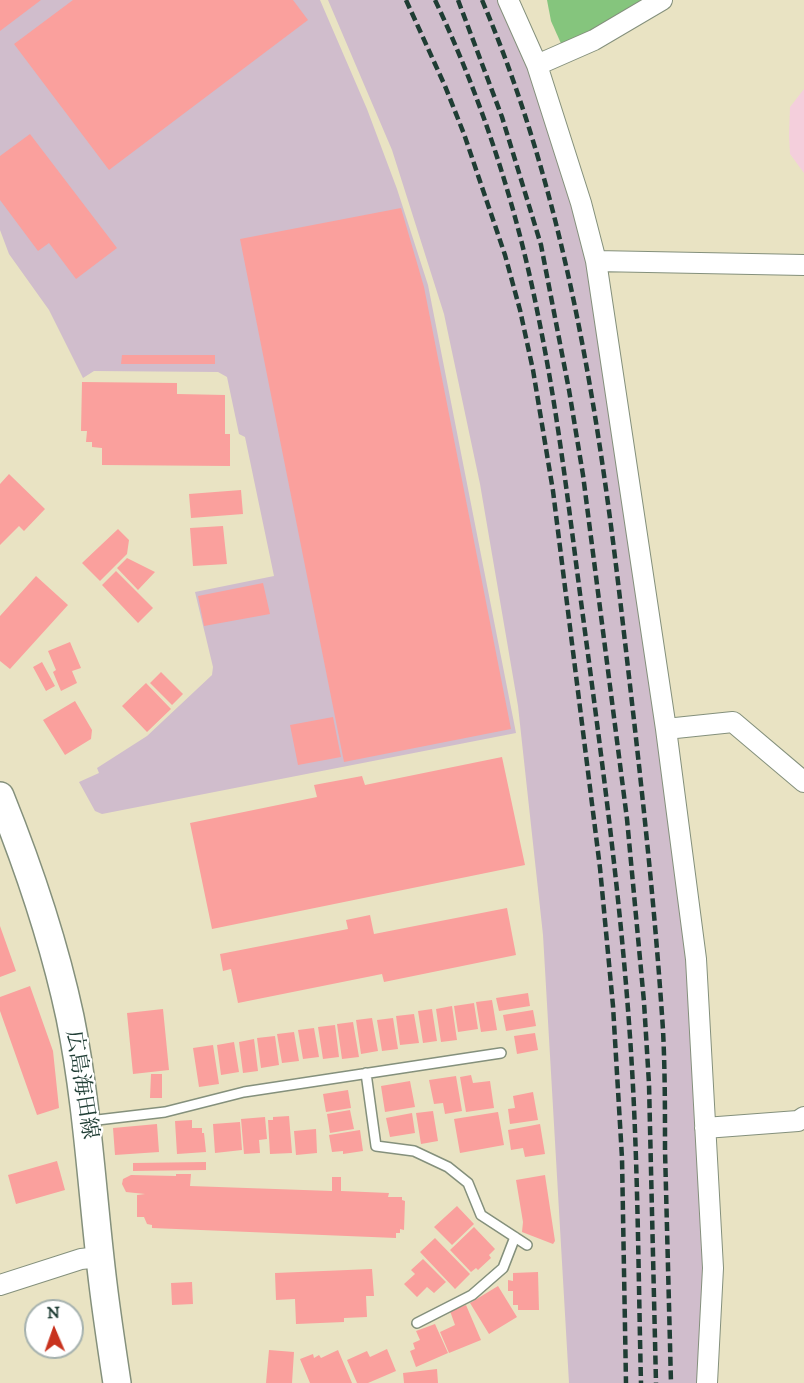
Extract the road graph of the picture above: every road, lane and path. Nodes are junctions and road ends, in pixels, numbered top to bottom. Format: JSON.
{"nodes":[{"id":1,"x":508,"y":0,"type":"edge"},
{"id":2,"x":662,"y":0,"type":"edge"},
{"id":3,"x":537,"y":65,"type":"junction"},
{"id":4,"x":596,"y":261,"type":"junction"},
{"id":5,"x":804,"y":265,"type":"edge"},
{"id":6,"x":666,"y":729,"type":"junction"},
{"id":7,"x":804,"y":782,"type":"edge"},
{"id":8,"x":0,"y":796,"type":"edge"},
{"id":9,"x":501,"y":1053,"type":"dead end"},
{"id":10,"x":366,"y":1072,"type":"junction"},
{"id":11,"x":804,"y":1118,"type":"edge"},
{"id":12,"x":87,"y":1121,"type":"junction"},
{"id":13,"x":705,"y":1128,"type":"junction"},
{"id":14,"x":515,"y":1237,"type":"junction"},
{"id":15,"x":527,"y":1245,"type":"dead end"},
{"id":16,"x":100,"y":1257,"type":"junction"},
{"id":17,"x":0,"y":1285,"type":"edge"},
{"id":18,"x":417,"y":1323,"type":"dead end"},
{"id":19,"x":117,"y":1383,"type":"edge"},
{"id":20,"x":707,"y":1383,"type":"edge"}],
"edges":[{"from":1,"to":3,"type":"street"},
{"from":2,"to":3,"type":"street"},
{"from":3,"to":4,"type":"street"},
{"from":4,"to":5,"type":"street"},
{"from":4,"to":6,"type":"street"},
{"from":6,"to":7,"type":"street"},
{"from":6,"to":13,"type":"street"},
{"from":8,"to":12,"type":"main road","name":"広島海田線"},
{"from":9,"to":10,"type":"lane"},
{"from":10,"to":12,"type":"lane"},
{"from":10,"to":14,"type":"lane"},
{"from":11,"to":13,"type":"street"},
{"from":12,"to":16,"type":"main road","name":"広島海田線"},
{"from":13,"to":20,"type":"street"},
{"from":14,"to":15,"type":"lane"},
{"from":14,"to":18,"type":"lane"},
{"from":16,"to":17,"type":"street"},
{"from":16,"to":19,"type":"main road","name":"広島海田線"}]}
